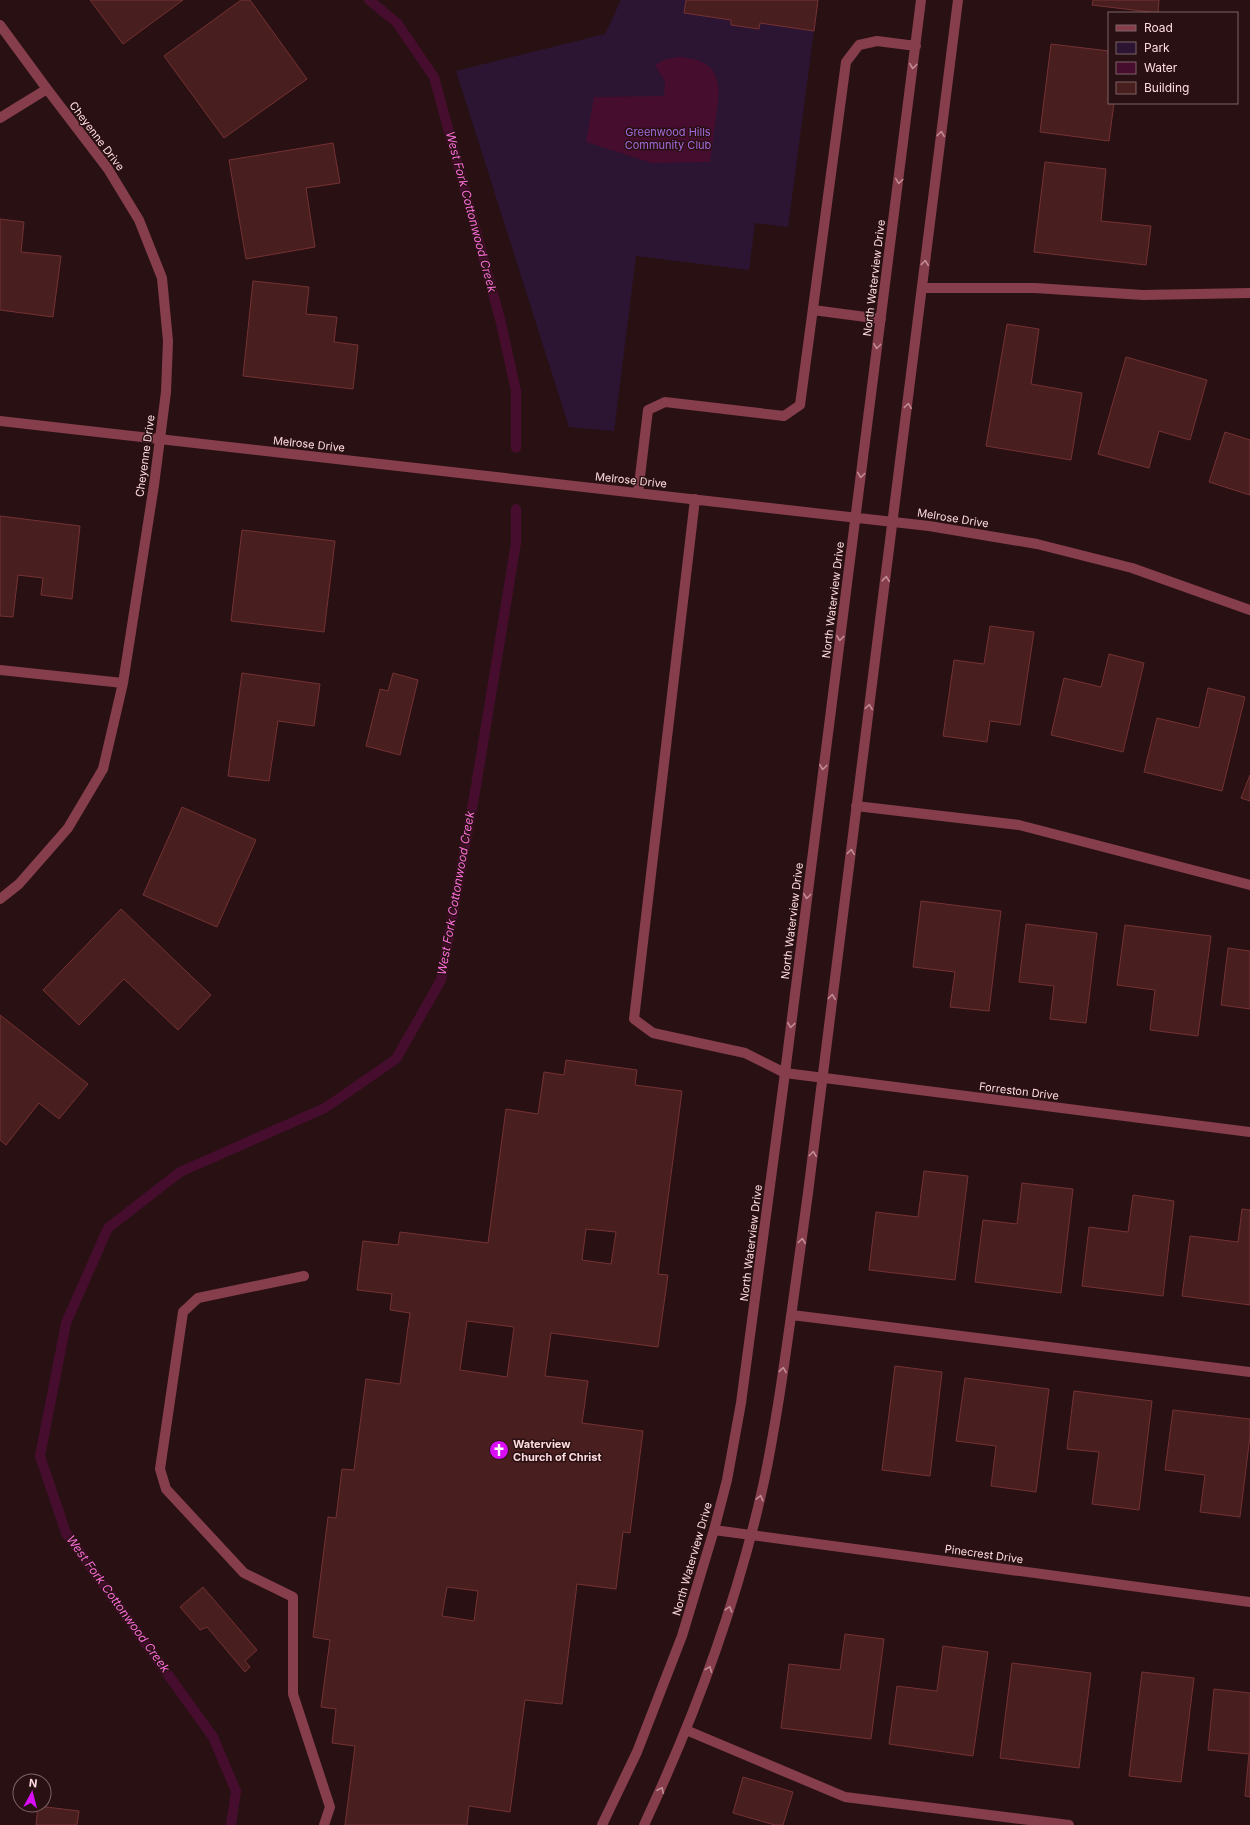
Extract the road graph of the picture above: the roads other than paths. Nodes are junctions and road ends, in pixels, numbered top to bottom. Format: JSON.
{"nodes":[{"id":1,"x":921,"y":0,"type":"edge"},
{"id":2,"x":958,"y":0,"type":"edge"},
{"id":3,"x":0,"y":25,"type":"edge"},
{"id":4,"x":916,"y":46,"type":"junction"},
{"id":5,"x":47,"y":89,"type":"junction"},
{"id":6,"x":0,"y":118,"type":"edge"},
{"id":7,"x":922,"y":288,"type":"junction"},
{"id":8,"x":1250,"y":293,"type":"edge"},
{"id":9,"x":813,"y":310,"type":"junction"},
{"id":10,"x":881,"y":319,"type":"junction"},
{"id":11,"x":0,"y":421,"type":"edge"},
{"id":12,"x":160,"y":439,"type":"junction"},
{"id":13,"x":638,"y":493,"type":"junction"},
{"id":14,"x":695,"y":498,"type":"junction"},
{"id":15,"x":855,"y":517,"type":"junction"},
{"id":16,"x":893,"y":521,"type":"junction"},
{"id":17,"x":1250,"y":610,"type":"edge"},
{"id":18,"x":0,"y":670,"type":"edge"},
{"id":19,"x":123,"y":683,"type":"junction"},
{"id":20,"x":856,"y":806,"type":"junction"},
{"id":21,"x":1250,"y":885,"type":"edge"},
{"id":22,"x":0,"y":899,"type":"edge"},
{"id":23,"x":785,"y":1073,"type":"junction"},
{"id":24,"x":822,"y":1078,"type":"junction"},
{"id":25,"x":1250,"y":1132,"type":"edge"},
{"id":26,"x":304,"y":1276,"type":"dead end"},
{"id":27,"x":792,"y":1315,"type":"junction"},
{"id":28,"x":1250,"y":1372,"type":"edge"},
{"id":29,"x":714,"y":1530,"type":"junction"},
{"id":30,"x":751,"y":1536,"type":"junction"},
{"id":31,"x":1250,"y":1602,"type":"edge"},
{"id":32,"x":686,"y":1730,"type":"junction"},
{"id":33,"x":324,"y":1825,"type":"edge"},
{"id":34,"x":602,"y":1825,"type":"edge"},
{"id":35,"x":644,"y":1825,"type":"edge"},
{"id":36,"x":1069,"y":1825,"type":"edge"}],
"edges":[{"from":1,"to":4,"type":"street","name":"North Waterview Drive"},
{"from":7,"to":2,"type":"street","one_way":true},
{"from":3,"to":5,"type":"street","name":"Cheyenne Drive"},
{"from":4,"to":9,"type":"street"},
{"from":4,"to":10,"type":"street","name":"North Waterview Drive","one_way":true},
{"from":5,"to":6,"type":"street"},
{"from":5,"to":12,"type":"street","name":"Cheyenne Drive"},
{"from":7,"to":8,"type":"street"},
{"from":16,"to":7,"type":"street","one_way":true},
{"from":9,"to":10,"type":"street"},
{"from":9,"to":13,"type":"street"},
{"from":10,"to":15,"type":"street","name":"North Waterview Drive","one_way":true},
{"from":11,"to":12,"type":"street","name":"Melrose Drive"},
{"from":12,"to":13,"type":"street","name":"Melrose Drive"},
{"from":12,"to":19,"type":"street","name":"Cheyenne Drive"},
{"from":13,"to":14,"type":"street","name":"Melrose Drive"},
{"from":14,"to":15,"type":"street","name":"Melrose Drive"},
{"from":14,"to":23,"type":"street"},
{"from":15,"to":16,"type":"street","name":"Melrose Drive"},
{"from":15,"to":23,"type":"street","name":"North Waterview Drive","one_way":true},
{"from":16,"to":17,"type":"street","name":"Melrose Drive"},
{"from":20,"to":16,"type":"street","one_way":true},
{"from":18,"to":19,"type":"street"},
{"from":19,"to":22,"type":"street","name":"Cheyenne Drive"},
{"from":20,"to":21,"type":"street"},
{"from":24,"to":20,"type":"street","one_way":true},
{"from":23,"to":24,"type":"street","name":"Forreston Drive"},
{"from":23,"to":29,"type":"street","name":"North Waterview Drive"},
{"from":24,"to":25,"type":"street","name":"Forreston Drive"},
{"from":27,"to":24,"type":"street","one_way":true},
{"from":26,"to":33,"type":"street"},
{"from":27,"to":28,"type":"street"},
{"from":30,"to":27,"type":"street","one_way":true},
{"from":29,"to":30,"type":"street","name":"Pinecrest Drive"},
{"from":29,"to":34,"type":"street","name":"North Waterview Drive"},
{"from":30,"to":31,"type":"street","name":"Pinecrest Drive"},
{"from":32,"to":30,"type":"street","one_way":true},
{"from":35,"to":32,"type":"street","one_way":true},
{"from":32,"to":36,"type":"street"}]}
